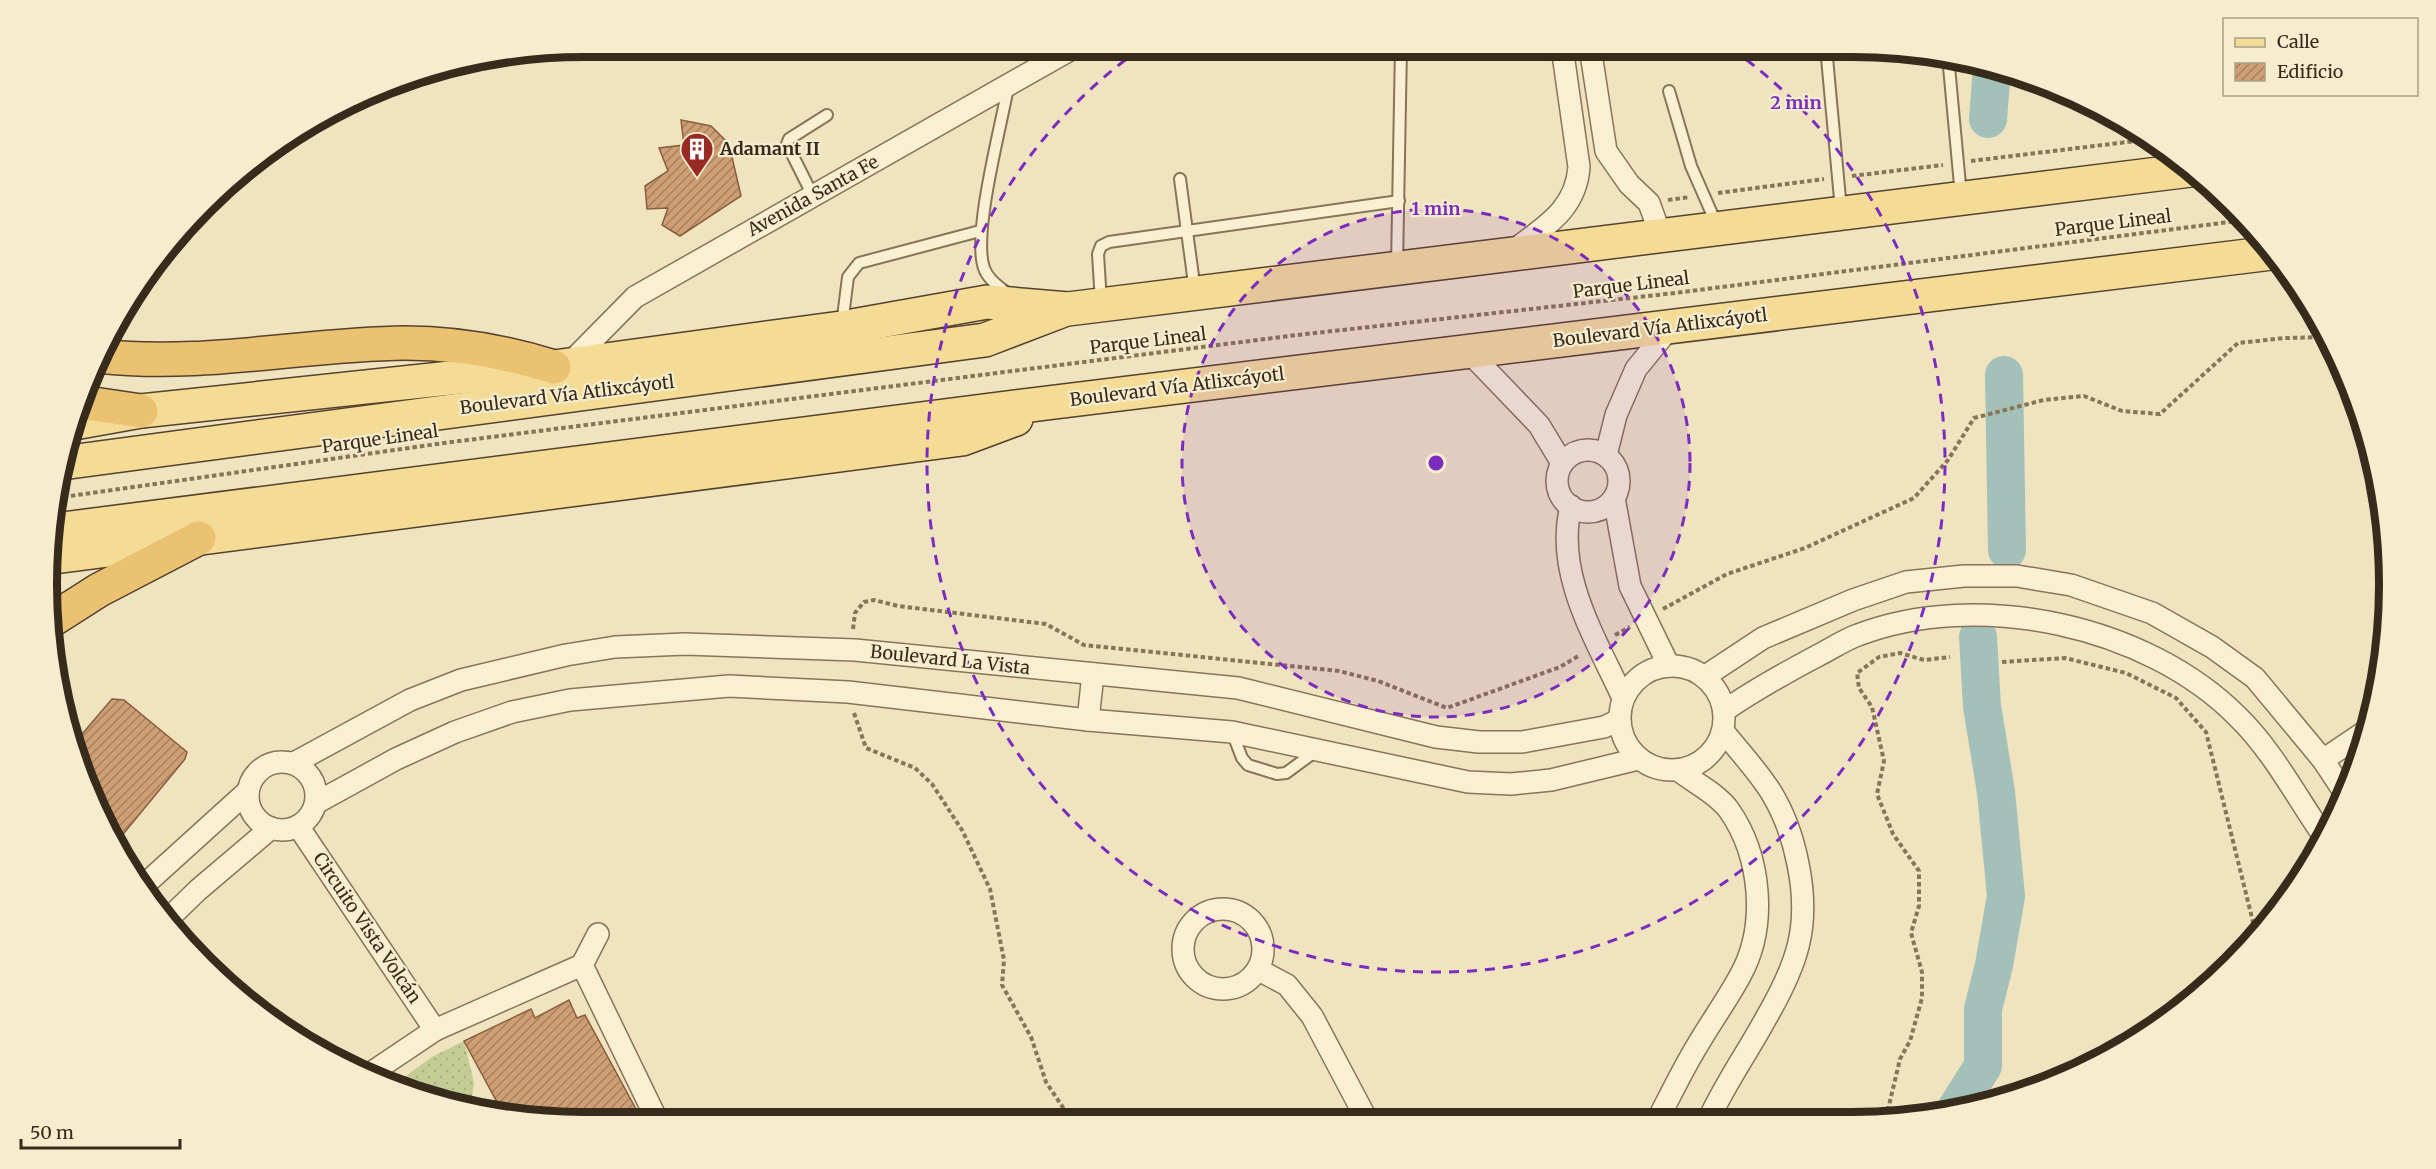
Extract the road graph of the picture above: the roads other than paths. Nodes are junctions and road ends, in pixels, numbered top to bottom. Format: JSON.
{"nodes":[{"id":1,"x":1057,"y":57,"type":"edge"},
{"id":2,"x":1401,"y":57,"type":"edge"},
{"id":3,"x":1564,"y":57,"type":"edge"},
{"id":4,"x":1592,"y":57,"type":"edge"},
{"id":5,"x":1827,"y":57,"type":"edge"},
{"id":6,"x":1949,"y":66,"type":"edge"},
{"id":7,"x":1008,"y":86,"type":"junction"},
{"id":8,"x":1669,"y":91,"type":"dead end"},
{"id":9,"x":827,"y":115,"type":"dead end"},
{"id":10,"x":2177,"y":169,"type":"edge"},
{"id":11,"x":1180,"y":180,"type":"dead end"},
{"id":12,"x":813,"y":196,"type":"junction"},
{"id":13,"x":1961,"y":199,"type":"junction"},
{"id":14,"x":1399,"y":201,"type":"junction"},
{"id":15,"x":1841,"y":214,"type":"junction"},
{"id":16,"x":1718,"y":229,"type":"junction"},
{"id":17,"x":980,"y":231,"type":"junction"},
{"id":18,"x":1186,"y":233,"type":"junction"},
{"id":19,"x":1661,"y":236,"type":"junction"},
{"id":20,"x":2263,"y":254,"type":"edge"},
{"id":21,"x":1508,"y":255,"type":"junction"},
{"id":22,"x":1397,"y":269,"type":"junction"},
{"id":23,"x":1195,"y":294,"type":"junction"},
{"id":24,"x":1018,"y":304,"type":"junction"},
{"id":25,"x":1102,"y":305,"type":"junction"},
{"id":26,"x":1068,"y":309,"type":"junction"},
{"id":27,"x":1671,"y":326,"type":"junction"},
{"id":28,"x":841,"y":328,"type":"junction"},
{"id":29,"x":1468,"y":351,"type":"junction"},
{"id":30,"x":109,"y":356,"type":"edge"},
{"id":31,"x":561,"y":366,"type":"junction"},
{"id":32,"x":89,"y":403,"type":"edge"},
{"id":33,"x":1047,"y":403,"type":"junction"},
{"id":34,"x":141,"y":411,"type":"junction"},
{"id":35,"x":83,"y":421,"type":"edge"},
{"id":36,"x":1606,"y":455,"type":"junction"},
{"id":37,"x":72,"y":462,"type":"edge"},
{"id":38,"x":1562,"y":463,"type":"junction"},
{"id":39,"x":1614,"y":498,"type":"junction"},
{"id":40,"x":1571,"y":506,"type":"junction"},
{"id":41,"x":60,"y":529,"type":"edge"},
{"id":42,"x":199,"y":538,"type":"junction"},
{"id":43,"x":58,"y":557,"type":"edge"},
{"id":44,"x":58,"y":616,"type":"edge"},
{"id":45,"x":1670,"y":666,"type":"junction"},
{"id":46,"x":1093,"y":674,"type":"junction"},
{"id":47,"x":1704,"y":677,"type":"junction"},
{"id":48,"x":1623,"y":698,"type":"junction"},
{"id":49,"x":1088,"y":720,"type":"junction"},
{"id":50,"x":1619,"y":720,"type":"junction"},
{"id":51,"x":1723,"y":721,"type":"junction"},
{"id":52,"x":1232,"y":732,"type":"junction"},
{"id":53,"x":2356,"y":738,"type":"edge"},
{"id":54,"x":1317,"y":750,"type":"junction"},
{"id":55,"x":1638,"y":759,"type":"junction"},
{"id":56,"x":2323,"y":760,"type":"junction"},
{"id":57,"x":294,"y":764,"type":"junction"},
{"id":58,"x":1678,"y":770,"type":"junction"},
{"id":59,"x":2339,"y":785,"type":"edge"},
{"id":60,"x":248,"y":791,"type":"junction"},
{"id":61,"x":316,"y":803,"type":"junction"},
{"id":62,"x":298,"y":826,"type":"junction"},
{"id":63,"x":270,"y":828,"type":"junction"},
{"id":64,"x":2319,"y":829,"type":"edge"},
{"id":65,"x":148,"y":881,"type":"edge"},
{"id":66,"x":173,"y":914,"type":"edge"},
{"id":67,"x":598,"y":934,"type":"dead end"},
{"id":68,"x":582,"y":965,"type":"junction"},
{"id":69,"x":1259,"y":970,"type":"dead end"},
{"id":70,"x":435,"y":1030,"type":"junction"},
{"id":71,"x":377,"y":1069,"type":"edge"},
{"id":72,"x":653,"y":1112,"type":"edge"},
{"id":73,"x":1363,"y":1112,"type":"edge"},
{"id":74,"x":1662,"y":1112,"type":"edge"},
{"id":75,"x":1712,"y":1112,"type":"edge"}],
"edges":[{"from":1,"to":7,"type":"street","name":"Avenida Santa Fe"},
{"from":2,"to":14,"type":"lane"},
{"from":3,"to":21,"type":"street"},
{"from":4,"to":19,"type":"street"},
{"from":5,"to":15,"type":"lane"},
{"from":6,"to":13,"type":"lane"},
{"from":7,"to":12,"type":"street","name":"Avenida Santa Fe"},
{"from":7,"to":17,"type":"lane"},
{"from":8,"to":16,"type":"lane"},
{"from":9,"to":12,"type":"lane"},
{"from":10,"to":13,"type":"main road","name":"Boulevard Vía Atlixcáyotl"},
{"from":11,"to":18,"type":"lane"},
{"from":12,"to":31,"type":"street","name":"Avenida Santa Fe"},
{"from":13,"to":15,"type":"main road","name":"Boulevard Vía Atlixcáyotl"},
{"from":14,"to":18,"type":"lane"},
{"from":14,"to":22,"type":"lane"},
{"from":15,"to":16,"type":"main road","name":"Boulevard Vía Atlixcáyotl"},
{"from":16,"to":19,"type":"main road","name":"Boulevard Vía Atlixcáyotl"},
{"from":17,"to":24,"type":"lane"},
{"from":17,"to":28,"type":"lane"},
{"from":18,"to":23,"type":"lane"},
{"from":18,"to":25,"type":"lane"},
{"from":19,"to":21,"type":"main road","name":"Boulevard Vía Atlixcáyotl"},
{"from":20,"to":27,"type":"main road","name":"Boulevard Vía Atlixcáyotl"},
{"from":21,"to":22,"type":"main road","name":"Boulevard Vía Atlixcáyotl"},
{"from":22,"to":23,"type":"main road","name":"Boulevard Vía Atlixcáyotl"},
{"from":23,"to":25,"type":"main road","name":"Boulevard Vía Atlixcáyotl"},
{"from":24,"to":26,"type":"main road","name":"Boulevard Vía Atlixcáyotl"},
{"from":24,"to":28,"type":"main road","name":"Boulevard Vía Atlixcáyotl"},
{"from":25,"to":26,"type":"main road","name":"Boulevard Vía Atlixcáyotl"},
{"from":26,"to":37,"type":"main road","name":"Boulevard Vía Atlixcáyotl"},
{"from":27,"to":29,"type":"main road","name":"Boulevard Vía Atlixcáyotl"},
{"from":27,"to":36,"type":"street"},
{"from":28,"to":31,"type":"main road","name":"Boulevard Vía Atlixcáyotl"},
{"from":29,"to":33,"type":"main road","name":"Boulevard Vía Atlixcáyotl"},
{"from":29,"to":38,"type":"street"},
{"from":30,"to":31,"type":"highway"},
{"from":31,"to":34,"type":"main road","name":"Boulevard Vía Atlixcáyotl"},
{"from":32,"to":34,"type":"highway"},
{"from":33,"to":41,"type":"main road","name":"Boulevard Vía Atlixcáyotl"},
{"from":33,"to":42,"type":"main road","name":"Boulevard Vía Atlixcáyotl"},
{"from":34,"to":35,"type":"main road","name":"Boulevard Vía Atlixcáyotl"},
{"from":36,"to":38,"type":"street"},
{"from":36,"to":39,"type":"street"},
{"from":38,"to":40,"type":"street"},
{"from":39,"to":40,"type":"street"},
{"from":39,"to":45,"type":"street"},
{"from":40,"to":48,"type":"street"},
{"from":42,"to":43,"type":"main road","name":"Boulevard Vía Atlixcáyotl"},
{"from":42,"to":44,"type":"highway"},
{"from":45,"to":47,"type":"street"},
{"from":45,"to":48,"type":"street"},
{"from":46,"to":49,"type":"street"},
{"from":46,"to":50,"type":"street","name":"Boulevard La Vista"},
{"from":46,"to":57,"type":"street","name":"Boulevard La Vista"},
{"from":47,"to":51,"type":"street"},
{"from":47,"to":56,"type":"street"},
{"from":48,"to":50,"type":"street"},
{"from":49,"to":52,"type":"street"},
{"from":49,"to":61,"type":"street"},
{"from":50,"to":55,"type":"street"},
{"from":51,"to":58,"type":"street"},
{"from":51,"to":64,"type":"street"},
{"from":51,"to":75,"type":"street"},
{"from":52,"to":54,"type":"street"},
{"from":52,"to":54,"type":"lane"},
{"from":53,"to":56,"type":"street"},
{"from":54,"to":55,"type":"street"},
{"from":55,"to":58,"type":"street"},
{"from":56,"to":59,"type":"street"},
{"from":57,"to":60,"type":"street"},
{"from":57,"to":61,"type":"street"},
{"from":58,"to":74,"type":"street"},
{"from":60,"to":63,"type":"street"},
{"from":60,"to":65,"type":"street"},
{"from":61,"to":62,"type":"street"},
{"from":62,"to":63,"type":"street"},
{"from":62,"to":70,"type":"street","name":"Circuito Vista Volcán"},
{"from":63,"to":66,"type":"street"},
{"from":67,"to":68,"type":"street"},
{"from":68,"to":70,"type":"street"},
{"from":68,"to":72,"type":"street"},
{"from":69,"to":73,"type":"street"},
{"from":70,"to":71,"type":"street"}]}
